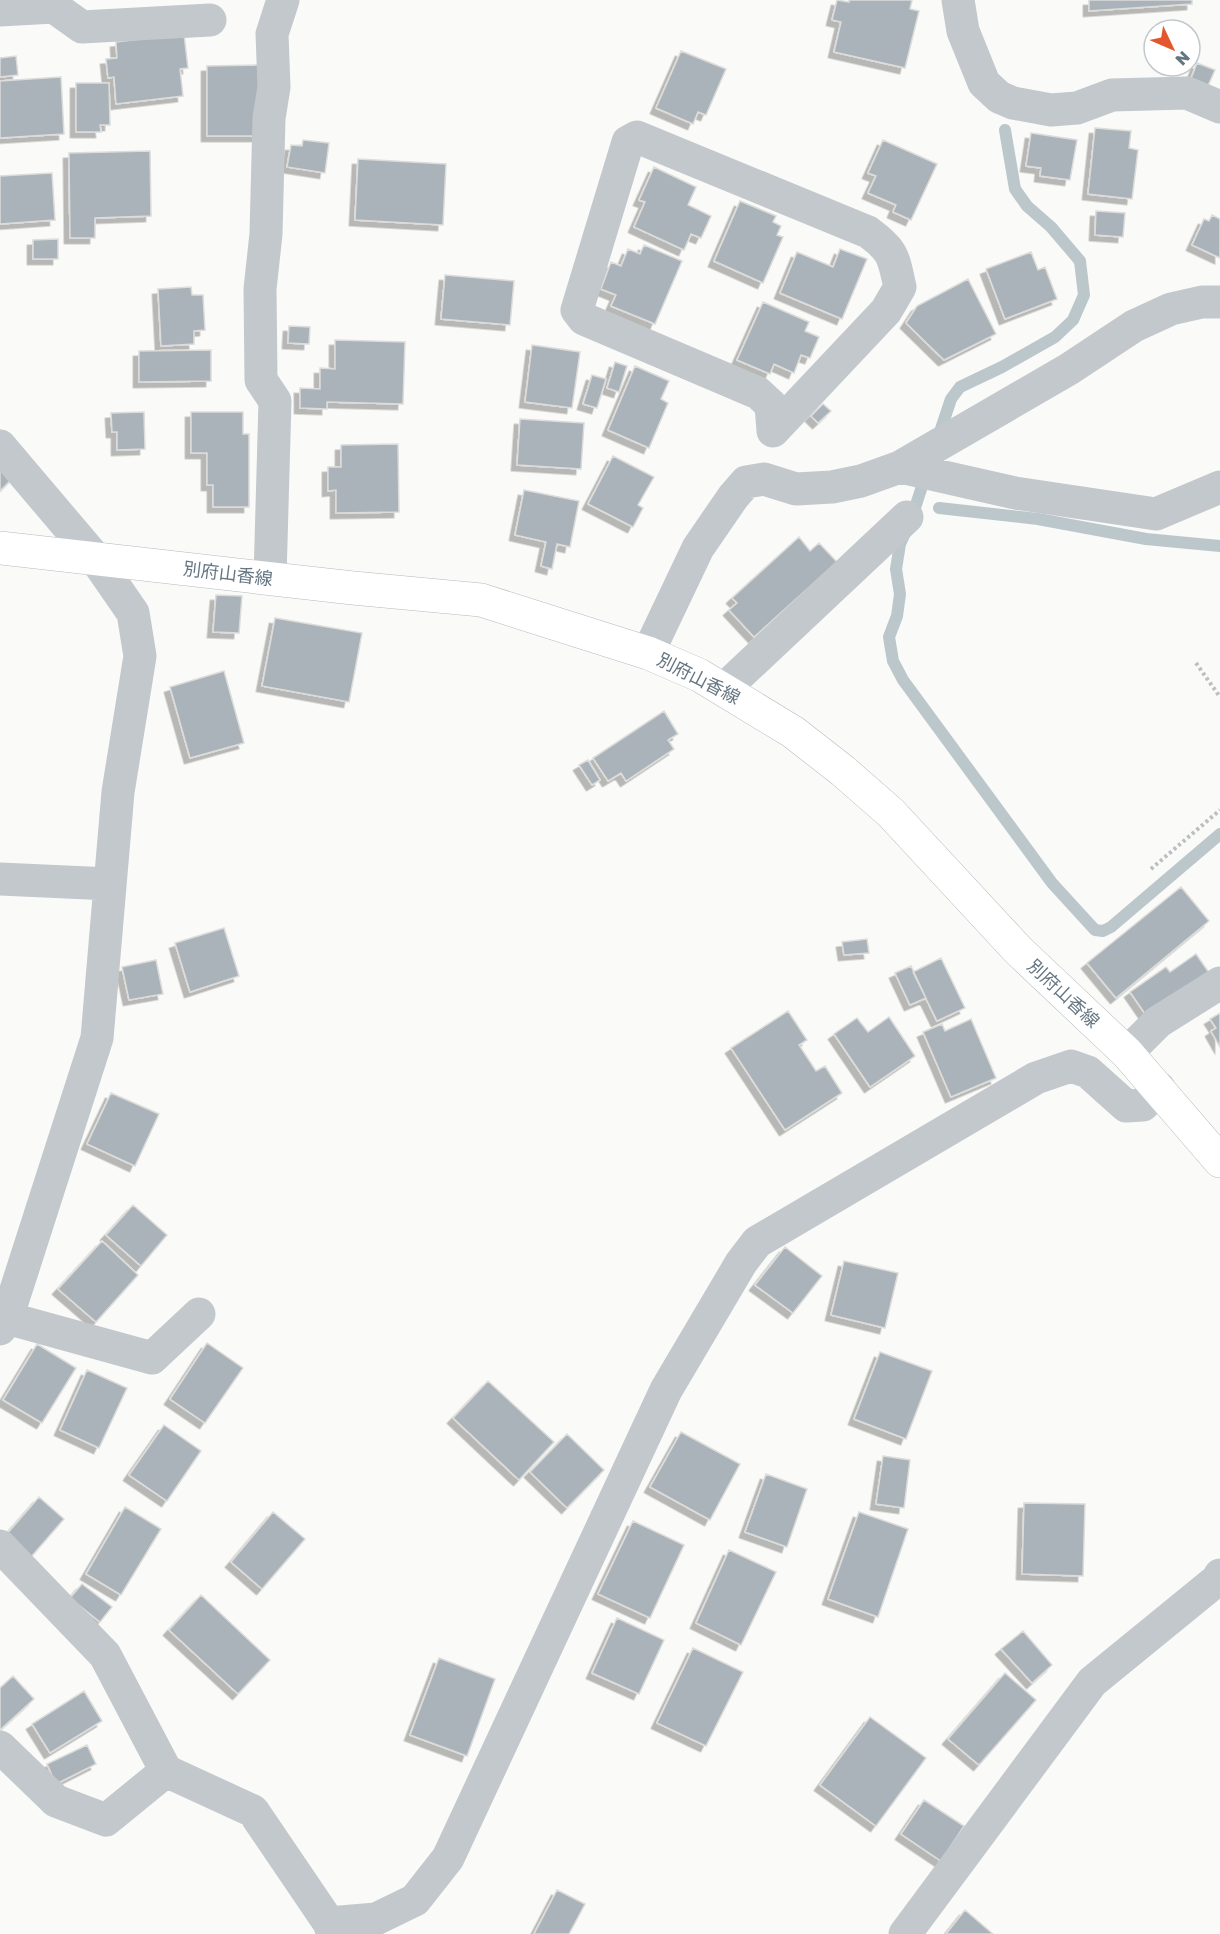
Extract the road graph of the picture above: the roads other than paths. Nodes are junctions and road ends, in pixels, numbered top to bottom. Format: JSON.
{"nodes":[{"id":1,"x":283,"y":0,"type":"edge"},
{"id":2,"x":958,"y":0,"type":"edge"},
{"id":3,"x":0,"y":10,"type":"edge"},
{"id":4,"x":210,"y":20,"type":"dead end"},
{"id":5,"x":1220,"y":107,"type":"edge"},
{"id":6,"x":1220,"y":302,"type":"edge"},
{"id":7,"x":773,"y":431,"type":"junction"},
{"id":8,"x":0,"y":446,"type":"edge"},
{"id":9,"x":900,"y":467,"type":"junction"},
{"id":10,"x":746,"y":482,"type":"junction"},
{"id":11,"x":1220,"y":487,"type":"edge"},
{"id":12,"x":907,"y":517,"type":"dead end"},
{"id":13,"x":0,"y":548,"type":"edge"},
{"id":14,"x":95,"y":558,"type":"junction"},
{"id":15,"x":270,"y":578,"type":"junction"},
{"id":16,"x":648,"y":652,"type":"junction"},
{"id":17,"x":724,"y":689,"type":"junction"},
{"id":18,"x":0,"y":879,"type":"edge"},
{"id":19,"x":110,"y":884,"type":"junction"},
{"id":20,"x":1220,"y":983,"type":"edge"},
{"id":21,"x":1127,"y":1053,"type":"junction"},
{"id":22,"x":1159,"y":1088,"type":"junction"},
{"id":23,"x":1220,"y":1161,"type":"edge"},
{"id":24,"x":199,"y":1314,"type":"dead end"},
{"id":25,"x":4,"y":1324,"type":"edge"},
{"id":26,"x":0,"y":1546,"type":"edge"},
{"id":27,"x":1219,"y":1579,"type":"edge"},
{"id":28,"x":0,"y":1747,"type":"edge"},
{"id":29,"x":166,"y":1771,"type":"junction"},
{"id":30,"x":331,"y":1928,"type":"edge"},
{"id":31,"x":905,"y":1934,"type":"edge"}],
"edges":[{"from":1,"to":15,"type":"street"},
{"from":2,"to":5,"type":"street"},
{"from":3,"to":4,"type":"street"},
{"from":6,"to":9,"type":"street"},
{"from":7,"to":7,"type":"street"},
{"from":7,"to":10,"type":"street"},
{"from":8,"to":14,"type":"street"},
{"from":9,"to":10,"type":"street"},
{"from":9,"to":11,"type":"street"},
{"from":10,"to":16,"type":"street"},
{"from":12,"to":17,"type":"street"},
{"from":13,"to":14,"type":"main road","name":"別府山香線"},
{"from":14,"to":15,"type":"main road","name":"別府山香線"},
{"from":14,"to":19,"type":"street"},
{"from":15,"to":16,"type":"main road","name":"別府山香線"},
{"from":16,"to":17,"type":"main road","name":"別府山香線"},
{"from":17,"to":21,"type":"main road","name":"別府山香線"},
{"from":18,"to":19,"type":"street"},
{"from":19,"to":25,"type":"street"},
{"from":20,"to":21,"type":"street"},
{"from":21,"to":22,"type":"main road","name":"別府山香線"},
{"from":22,"to":23,"type":"main road","name":"別府山香線"},
{"from":22,"to":30,"type":"street"},
{"from":24,"to":25,"type":"street"},
{"from":26,"to":29,"type":"street"},
{"from":27,"to":31,"type":"street"},
{"from":28,"to":29,"type":"street"},
{"from":29,"to":30,"type":"street"}]}
